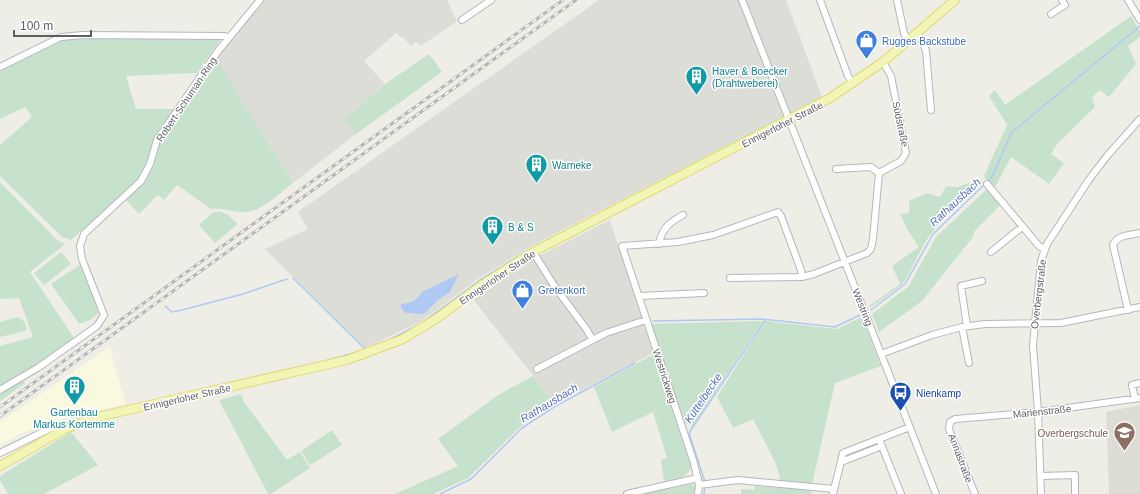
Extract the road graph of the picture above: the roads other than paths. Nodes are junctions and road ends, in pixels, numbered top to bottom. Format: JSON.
{"nodes":[{"id":1,"x":260,"y":0,"type":"edge"},
{"id":2,"x":491,"y":0,"type":"edge"},
{"id":3,"x":742,"y":0,"type":"edge"},
{"id":4,"x":820,"y":0,"type":"edge"},
{"id":5,"x":897,"y":0,"type":"edge"},
{"id":6,"x":1062,"y":0,"type":"edge"},
{"id":7,"x":1128,"y":0,"type":"edge"},
{"id":8,"x":951,"y":1,"type":"edge"},
{"id":9,"x":1051,"y":14,"type":"dead end"},
{"id":10,"x":462,"y":20,"type":"dead end"},
{"id":11,"x":1140,"y":20,"type":"edge"},
{"id":12,"x":917,"y":33,"type":"junction"},
{"id":13,"x":228,"y":38,"type":"junction"},
{"id":14,"x":908,"y":41,"type":"junction"},
{"id":15,"x":883,"y":62,"type":"junction"},
{"id":16,"x":0,"y":67,"type":"edge"},
{"id":17,"x":853,"y":84,"type":"junction"},
{"id":18,"x":931,"y":110,"type":"dead end"},
{"id":19,"x":1140,"y":119,"type":"edge"},
{"id":20,"x":789,"y":120,"type":"junction"},
{"id":21,"x":836,"y":168,"type":"dead end"},
{"id":22,"x":878,"y":173,"type":"junction"},
{"id":23,"x":987,"y":184,"type":"dead end"},
{"id":24,"x":684,"y":215,"type":"dead end"},
{"id":25,"x":1022,"y":227,"type":"junction"},
{"id":26,"x":1140,"y":233,"type":"edge"},
{"id":27,"x":659,"y":244,"type":"junction"},
{"id":28,"x":1045,"y":249,"type":"junction"},
{"id":29,"x":533,"y":252,"type":"junction"},
{"id":30,"x":991,"y":252,"type":"dead end"},
{"id":31,"x":845,"y":262,"type":"junction"},
{"id":32,"x":802,"y":277,"type":"junction"},
{"id":33,"x":730,"y":278,"type":"dead end"},
{"id":34,"x":982,"y":281,"type":"dead end"},
{"id":35,"x":704,"y":293,"type":"dead end"},
{"id":36,"x":639,"y":296,"type":"junction"},
{"id":37,"x":1140,"y":307,"type":"edge"},
{"id":38,"x":1128,"y":310,"type":"junction"},
{"id":39,"x":646,"y":320,"type":"junction"},
{"id":40,"x":1034,"y":323,"type":"junction"},
{"id":41,"x":964,"y":326,"type":"junction"},
{"id":42,"x":592,"y":339,"type":"junction"},
{"id":43,"x":881,"y":354,"type":"junction"},
{"id":44,"x":969,"y":362,"type":"dead end"},
{"id":45,"x":537,"y":369,"type":"dead end"},
{"id":46,"x":1140,"y":383,"type":"edge"},
{"id":47,"x":0,"y":390,"type":"edge"},
{"id":48,"x":1137,"y":398,"type":"edge"},
{"id":49,"x":1038,"y":412,"type":"junction"},
{"id":50,"x":950,"y":422,"type":"joint"},
{"id":51,"x":910,"y":427,"type":"junction"},
{"id":52,"x":65,"y":429,"type":"junction"},
{"id":53,"x":879,"y":439,"type":"junction"},
{"id":54,"x":882,"y":446,"type":"junction"},
{"id":55,"x":0,"y":454,"type":"edge"},
{"id":56,"x":841,"y":462,"type":"junction"},
{"id":57,"x":0,"y":466,"type":"edge"},
{"id":58,"x":1041,"y":476,"type":"junction"},
{"id":59,"x":698,"y":482,"type":"junction"},
{"id":60,"x":834,"y":492,"type":"edge"},
{"id":61,"x":627,"y":494,"type":"edge"},
{"id":62,"x":698,"y":494,"type":"edge"},
{"id":63,"x":901,"y":494,"type":"edge"},
{"id":64,"x":936,"y":494,"type":"edge"},
{"id":65,"x":975,"y":494,"type":"edge"},
{"id":66,"x":1041,"y":494,"type":"edge"},
{"id":67,"x":1076,"y":494,"type":"edge"}],
"edges":[{"from":1,"to":13,"type":"street","name":"Robert-Schuman-Ring"},
{"from":2,"to":10,"type":"street"},
{"from":3,"to":20,"type":"street","name":"Westring"},
{"from":4,"to":17,"type":"street"},
{"from":5,"to":14,"type":"street"},
{"from":6,"to":9,"type":"street"},
{"from":7,"to":11,"type":"street"},
{"from":8,"to":12,"type":"main road","name":"Ennigerloher Straße"},
{"from":12,"to":14,"type":"main road","name":"Ennigerloher Straße"},
{"from":12,"to":18,"type":"street"},
{"from":13,"to":16,"type":"street"},
{"from":13,"to":47,"type":"street","name":"Robert-Schuman-Ring"},
{"from":14,"to":15,"type":"main road","name":"Ennigerloher Straße"},
{"from":15,"to":17,"type":"main road","name":"Ennigerloher Straße"},
{"from":15,"to":22,"type":"street","name":"Südstraße"},
{"from":17,"to":20,"type":"main road","name":"Ennigerloher Straße"},
{"from":19,"to":28,"type":"street","name":"Overbergstraße"},
{"from":20,"to":29,"type":"main road","name":"Ennigerloher Straße"},
{"from":20,"to":31,"type":"street","name":"Westring"},
{"from":21,"to":22,"type":"street"},
{"from":22,"to":31,"type":"street"},
{"from":23,"to":25,"type":"street"},
{"from":24,"to":27,"type":"street"},
{"from":25,"to":28,"type":"street"},
{"from":25,"to":30,"type":"street"},
{"from":26,"to":38,"type":"street"},
{"from":27,"to":32,"type":"street"},
{"from":27,"to":36,"type":"street","name":"Westrickweg"},
{"from":28,"to":40,"type":"street","name":"Overbergstraße"},
{"from":29,"to":42,"type":"street"},
{"from":29,"to":52,"type":"main road","name":"Ennigerloher Straße"},
{"from":31,"to":32,"type":"street"},
{"from":31,"to":43,"type":"street","name":"Westring"},
{"from":32,"to":33,"type":"street"},
{"from":34,"to":41,"type":"street"},
{"from":35,"to":36,"type":"street"},
{"from":36,"to":39,"type":"street","name":"Westrickweg"},
{"from":37,"to":38,"type":"street"},
{"from":38,"to":40,"type":"street"},
{"from":39,"to":42,"type":"street"},
{"from":39,"to":59,"type":"street","name":"Westrickweg"},
{"from":40,"to":41,"type":"street"},
{"from":40,"to":49,"type":"street","name":"Overbergstraße"},
{"from":41,"to":43,"type":"street"},
{"from":41,"to":44,"type":"street"},
{"from":42,"to":45,"type":"street"},
{"from":43,"to":51,"type":"street","name":"Westring"},
{"from":46,"to":48,"type":"street","name":"Marienstraße"},
{"from":48,"to":49,"type":"street","name":"Marienstraße"},
{"from":49,"to":50,"type":"street","name":"Marienstraße"},
{"from":49,"to":58,"type":"street","name":"Overbergstraße"},
{"from":50,"to":65,"type":"street","name":"Annastraße"},
{"from":51,"to":53,"type":"street"},
{"from":51,"to":64,"type":"street","name":"Westring"},
{"from":52,"to":55,"type":"street"},
{"from":52,"to":57,"type":"main road","name":"Ennigerloher Straße"},
{"from":53,"to":54,"type":"street"},
{"from":53,"to":56,"type":"street"},
{"from":54,"to":56,"type":"street"},
{"from":54,"to":63,"type":"street"},
{"from":56,"to":60,"type":"street"},
{"from":58,"to":66,"type":"street","name":"Overbergstraße"},
{"from":58,"to":67,"type":"street"},
{"from":59,"to":60,"type":"street"},
{"from":59,"to":61,"type":"street"},
{"from":59,"to":62,"type":"street","name":"Westrickweg"}]}
